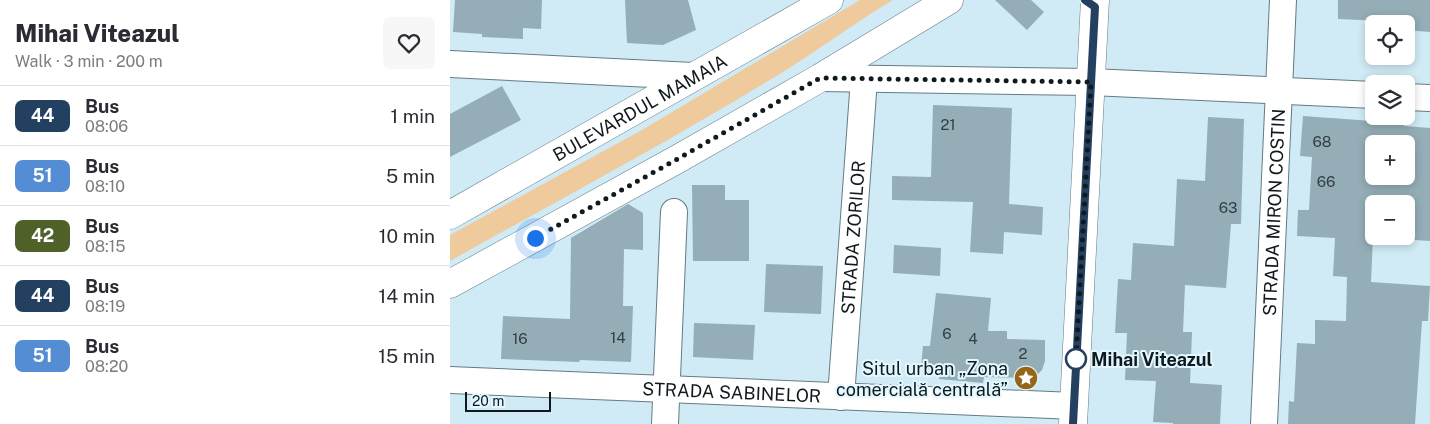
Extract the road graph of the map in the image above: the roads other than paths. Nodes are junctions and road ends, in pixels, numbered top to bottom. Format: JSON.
{"nodes":[{"id":1,"x":829,"y":0,"type":"edge"},
{"id":2,"x":949,"y":0,"type":"edge"},
{"id":3,"x":1095,"y":0,"type":"edge"},
{"id":4,"x":1283,"y":0,"type":"edge"},
{"id":5,"x":450,"y":64,"type":"edge"},
{"id":6,"x":693,"y":76,"type":"junction"},
{"id":7,"x":820,"y":78,"type":"junction"},
{"id":8,"x":864,"y":79,"type":"junction"},
{"id":9,"x":1091,"y":82,"type":"junction"},
{"id":10,"x":1279,"y":91,"type":"junction"},
{"id":11,"x":1365,"y":95,"type":"edge"},
{"id":12,"x":1415,"y":97,"type":"edge"},
{"id":13,"x":1430,"y":98,"type":"edge"},
{"id":14,"x":674,"y":212,"type":"dead end"},
{"id":15,"x":450,"y":215,"type":"edge"},
{"id":16,"x":450,"y":284,"type":"edge"},
{"id":17,"x":450,"y":380,"type":"edge"},
{"id":18,"x":667,"y":389,"type":"junction"},
{"id":19,"x":841,"y":396,"type":"junction"},
{"id":20,"x":1074,"y":415,"type":"edge"},
{"id":21,"x":665,"y":424,"type":"edge"},
{"id":22,"x":1264,"y":424,"type":"edge"}],
"edges":[{"from":1,"to":6,"type":"main road","name":"BULEVARDUL MAMAIA"},
{"from":2,"to":7,"type":"main road"},
{"from":3,"to":9,"type":"main road"},
{"from":4,"to":10,"type":"street","name":"STRADA MIRON COSTIN"},
{"from":5,"to":6,"type":"street"},
{"from":6,"to":15,"type":"main road","name":"BULEVARDUL MAMAIA"},
{"from":7,"to":8,"type":"street"},
{"from":7,"to":16,"type":"main road"},
{"from":8,"to":9,"type":"street"},
{"from":8,"to":19,"type":"street","name":"STRADA ZORILOR"},
{"from":9,"to":10,"type":"street"},
{"from":9,"to":20,"type":"main road"},
{"from":10,"to":11,"type":"street"},
{"from":10,"to":22,"type":"street","name":"STRADA MIRON COSTIN"},
{"from":12,"to":13,"type":"street"},
{"from":14,"to":18,"type":"street"},
{"from":17,"to":18,"type":"street","name":"STRADA SABINELOR"},
{"from":18,"to":19,"type":"street","name":"STRADA SABINELOR"},
{"from":18,"to":21,"type":"street"},
{"from":19,"to":20,"type":"street","name":"STRADA SABINELOR"}]}
